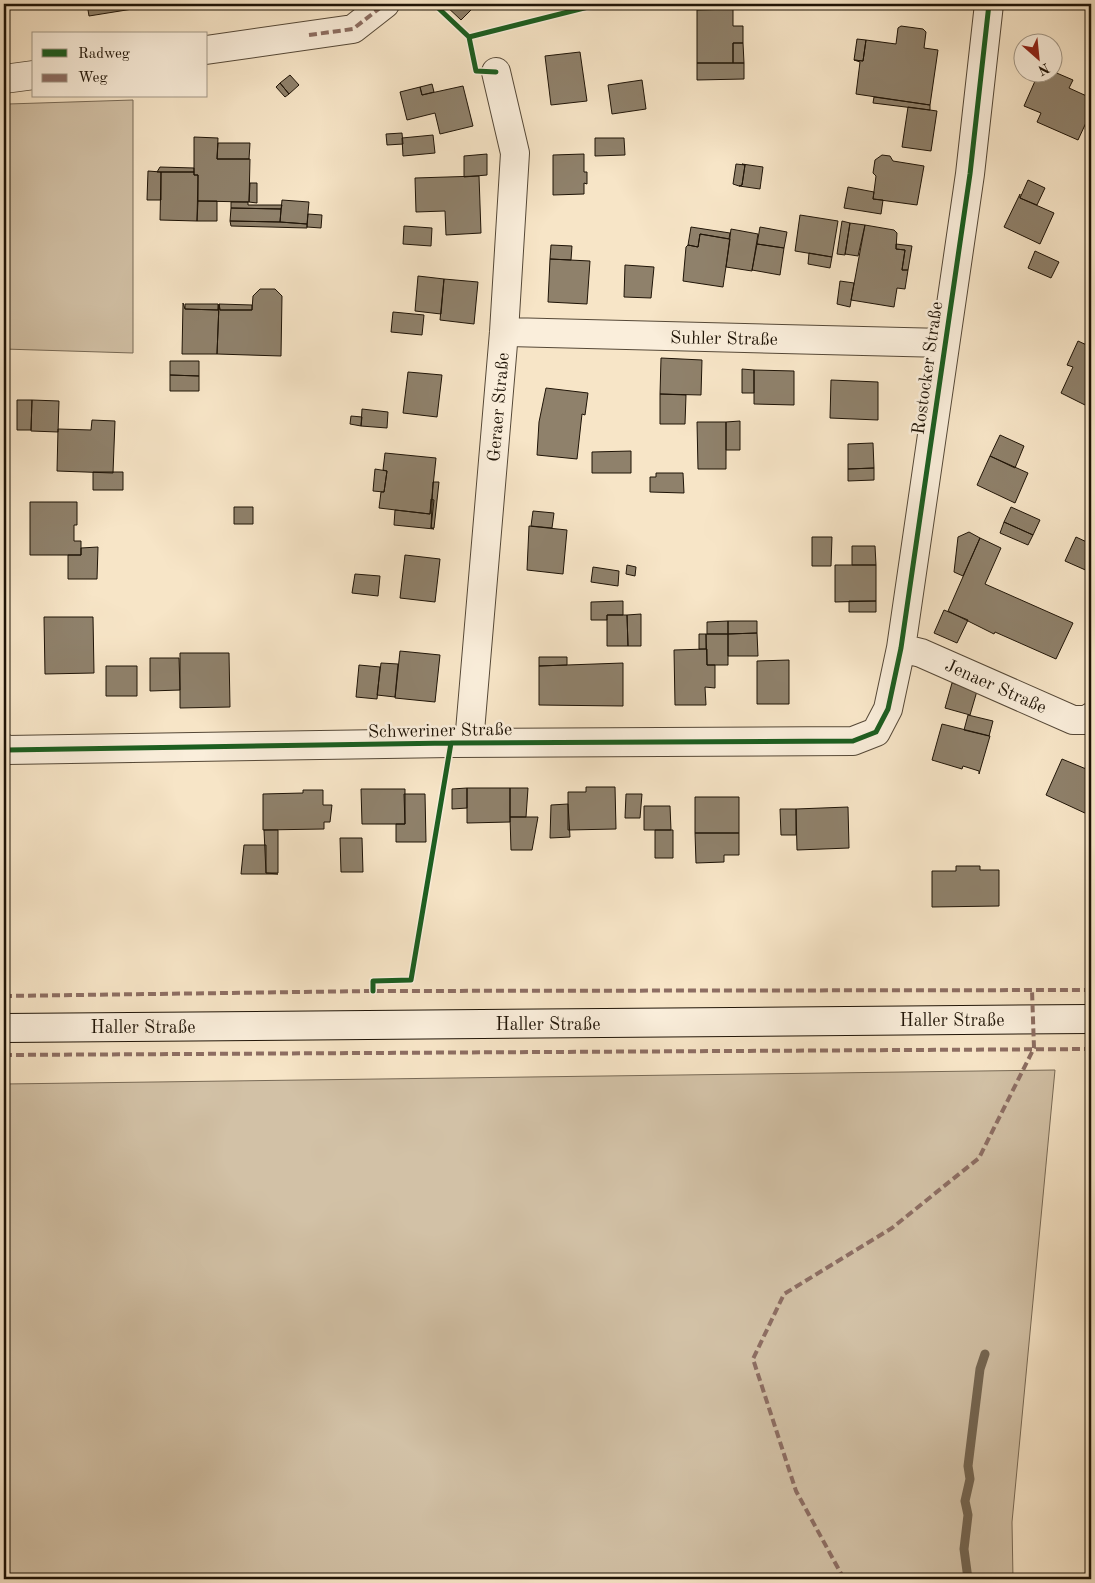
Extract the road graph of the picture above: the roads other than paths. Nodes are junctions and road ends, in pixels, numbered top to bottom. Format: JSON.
{"nodes":[{"id":1,"x":385,"y":4,"type":"edge"},
{"id":2,"x":989,"y":4,"type":"edge"},
{"id":3,"x":208,"y":50,"type":"edge"},
{"id":4,"x":496,"y":72,"type":"dead end"},
{"id":5,"x":32,"y":75,"type":"edge"},
{"id":6,"x":4,"y":79,"type":"edge"},
{"id":7,"x":504,"y":332,"type":"junction"},
{"id":8,"x":944,"y":343,"type":"junction"},
{"id":9,"x":901,"y":648,"type":"junction"},
{"id":10,"x":1091,"y":717,"type":"edge"},
{"id":11,"x":876,"y":732,"type":"joint"},
{"id":12,"x":469,"y":743,"type":"junction"},
{"id":13,"x":4,"y":748,"type":"edge"},
{"id":14,"x":1091,"y":1019,"type":"edge"},
{"id":15,"x":4,"y":1028,"type":"edge"}],
"edges":[{"from":1,"to":3,"type":"street"},
{"from":2,"to":8,"type":"street","name":"Rostocker Straße"},
{"from":4,"to":7,"type":"street","name":"Geraer Straße"},
{"from":5,"to":6,"type":"street"},
{"from":7,"to":8,"type":"street","name":"Suhler Straße"},
{"from":7,"to":12,"type":"street","name":"Geraer Straße"},
{"from":8,"to":9,"type":"street","name":"Rostocker Straße"},
{"from":9,"to":10,"type":"street","name":"Jenaer Straße"},
{"from":9,"to":11,"type":"street","name":"Rostocker Straße"},
{"from":11,"to":12,"type":"street","name":"Schweriner Straße"},
{"from":12,"to":13,"type":"street","name":"Schweriner Straße"},
{"from":14,"to":15,"type":"street","name":"Haller Straße"}]}
